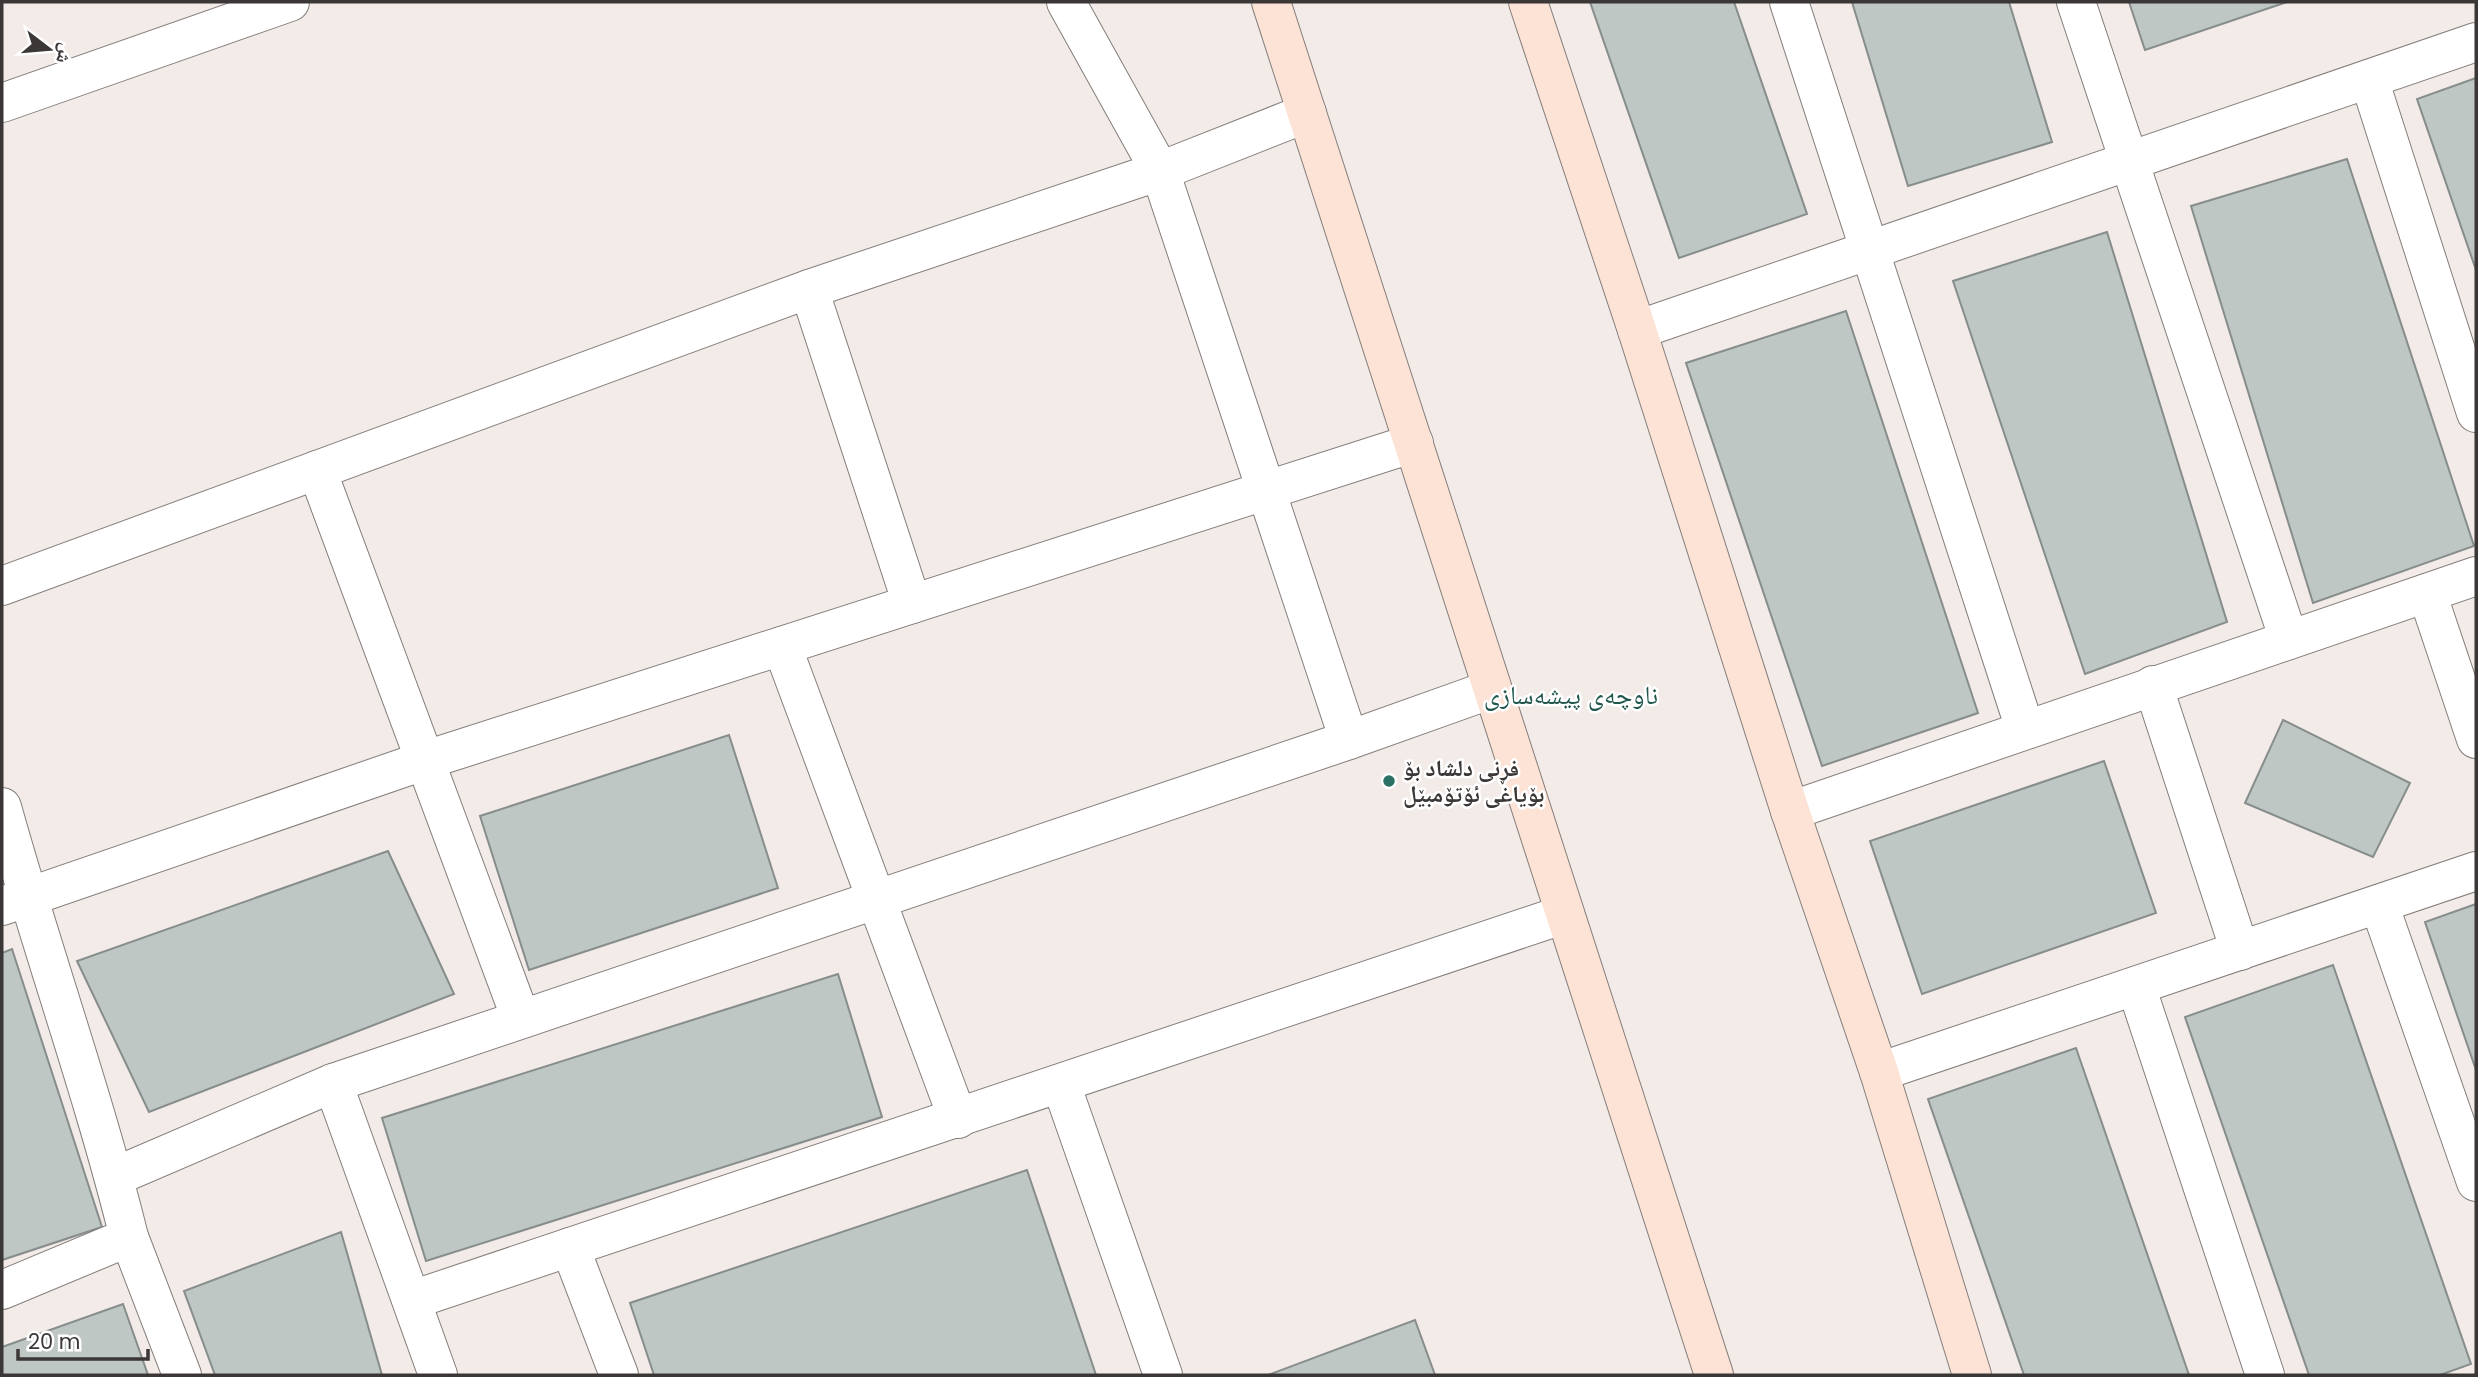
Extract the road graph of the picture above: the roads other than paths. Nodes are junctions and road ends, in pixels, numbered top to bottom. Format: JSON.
{"nodes":[{"id":1,"x":290,"y":2,"type":"edge"},
{"id":2,"x":1066,"y":2,"type":"edge"},
{"id":3,"x":1271,"y":2,"type":"edge"},
{"id":4,"x":1528,"y":2,"type":"edge"},
{"id":5,"x":1789,"y":2,"type":"edge"},
{"id":6,"x":2076,"y":2,"type":"edge"},
{"id":7,"x":2476,"y":42,"type":"edge"},
{"id":8,"x":2369,"y":79,"type":"junction"},
{"id":9,"x":2,"y":103,"type":"edge"},
{"id":10,"x":1307,"y":113,"type":"junction"},
{"id":11,"x":2130,"y":161,"type":"junction"},
{"id":12,"x":1160,"y":171,"type":"junction"},
{"id":13,"x":1870,"y":250,"type":"junction"},
{"id":14,"x":809,"y":289,"type":"junction"},
{"id":15,"x":1637,"y":330,"type":"junction"},
{"id":16,"x":2476,"y":413,"type":"edge"},
{"id":17,"x":1414,"y":443,"type":"junction"},
{"id":18,"x":317,"y":470,"type":"junction"},
{"id":19,"x":1265,"y":489,"type":"junction"},
{"id":20,"x":2476,"y":576,"type":"edge"},
{"id":21,"x":2,"y":586,"type":"edge"},
{"id":22,"x":2427,"y":593,"type":"junction"},
{"id":23,"x":912,"y":604,"type":"junction"},
{"id":24,"x":2289,"y":640,"type":"junction"},
{"id":25,"x":782,"y":646,"type":"junction"},
{"id":26,"x":2154,"y":685,"type":"junction"},
{"id":27,"x":1492,"y":689,"type":"junction"},
{"id":28,"x":2025,"y":729,"type":"junction"},
{"id":29,"x":2476,"y":739,"type":"edge"},
{"id":30,"x":1349,"y":740,"type":"junction"},
{"id":31,"x":426,"y":760,"type":"junction"},
{"id":32,"x":2,"y":807,"type":"edge"},
{"id":33,"x":1790,"y":811,"type":"junction"},
{"id":34,"x":2476,"y":871,"type":"edge"},
{"id":35,"x":877,"y":899,"type":"junction"},
{"id":36,"x":15,"y":903,"type":"edge"},
{"id":37,"x":2379,"y":904,"type":"junction"},
{"id":38,"x":1565,"y":914,"type":"junction"},
{"id":39,"x":2240,"y":951,"type":"junction"},
{"id":40,"x":2136,"y":986,"type":"junction"},
{"id":41,"x":521,"y":1019,"type":"junction"},
{"id":42,"x":1879,"y":1072,"type":"junction"},
{"id":43,"x":333,"y":1083,"type":"junction"},
{"id":44,"x":1061,"y":1084,"type":"junction"},
{"id":45,"x":958,"y":1119,"type":"junction"},
{"id":46,"x":114,"y":1177,"type":"junction"},
{"id":47,"x":2476,"y":1182,"type":"edge"},
{"id":48,"x":129,"y":1237,"type":"junction"},
{"id":49,"x":570,"y":1247,"type":"junction"},
{"id":50,"x":2,"y":1290,"type":"edge"},
{"id":51,"x":412,"y":1300,"type":"junction"},
{"id":52,"x":182,"y":1375,"type":"edge"},
{"id":53,"x":438,"y":1375,"type":"edge"},
{"id":54,"x":620,"y":1375,"type":"edge"},
{"id":55,"x":1163,"y":1375,"type":"edge"},
{"id":56,"x":1714,"y":1375,"type":"edge"},
{"id":57,"x":1972,"y":1375,"type":"edge"},
{"id":58,"x":2265,"y":1375,"type":"edge"}],
"edges":[{"from":1,"to":9,"type":"street"},
{"from":2,"to":12,"type":"street"},
{"from":3,"to":10,"type":"street"},
{"from":4,"to":15,"type":"street"},
{"from":5,"to":13,"type":"street"},
{"from":6,"to":11,"type":"street"},
{"from":7,"to":8,"type":"street"},
{"from":8,"to":11,"type":"street"},
{"from":8,"to":16,"type":"street"},
{"from":10,"to":12,"type":"street"},
{"from":10,"to":17,"type":"street"},
{"from":11,"to":13,"type":"street"},
{"from":11,"to":24,"type":"street"},
{"from":12,"to":14,"type":"street"},
{"from":12,"to":19,"type":"street"},
{"from":13,"to":15,"type":"street"},
{"from":13,"to":28,"type":"street"},
{"from":14,"to":18,"type":"street"},
{"from":14,"to":23,"type":"street"},
{"from":15,"to":33,"type":"street"},
{"from":17,"to":19,"type":"street"},
{"from":17,"to":27,"type":"street"},
{"from":18,"to":21,"type":"street"},
{"from":18,"to":31,"type":"street"},
{"from":19,"to":23,"type":"street"},
{"from":19,"to":30,"type":"street"},
{"from":20,"to":22,"type":"street"},
{"from":22,"to":24,"type":"street"},
{"from":22,"to":29,"type":"street"},
{"from":23,"to":25,"type":"street"},
{"from":24,"to":26,"type":"street"},
{"from":25,"to":31,"type":"street"},
{"from":25,"to":35,"type":"street"},
{"from":26,"to":28,"type":"street"},
{"from":26,"to":39,"type":"street"},
{"from":27,"to":30,"type":"street"},
{"from":27,"to":38,"type":"street"},
{"from":28,"to":33,"type":"street"},
{"from":30,"to":35,"type":"street"},
{"from":31,"to":36,"type":"street"},
{"from":31,"to":41,"type":"street"},
{"from":32,"to":36,"type":"street"},
{"from":33,"to":42,"type":"street"},
{"from":34,"to":37,"type":"street"},
{"from":35,"to":41,"type":"street"},
{"from":35,"to":45,"type":"street"},
{"from":36,"to":46,"type":"street"},
{"from":37,"to":39,"type":"street"},
{"from":37,"to":47,"type":"street"},
{"from":38,"to":44,"type":"street"},
{"from":38,"to":56,"type":"street"},
{"from":39,"to":40,"type":"street"},
{"from":40,"to":42,"type":"street"},
{"from":40,"to":58,"type":"street"},
{"from":41,"to":43,"type":"street"},
{"from":42,"to":57,"type":"street"},
{"from":43,"to":46,"type":"street"},
{"from":43,"to":51,"type":"street"},
{"from":44,"to":45,"type":"street"},
{"from":44,"to":55,"type":"street"},
{"from":45,"to":49,"type":"street"},
{"from":46,"to":48,"type":"street"},
{"from":48,"to":50,"type":"street"},
{"from":48,"to":52,"type":"street"},
{"from":49,"to":51,"type":"street"},
{"from":49,"to":54,"type":"street"},
{"from":51,"to":53,"type":"street"}]}
